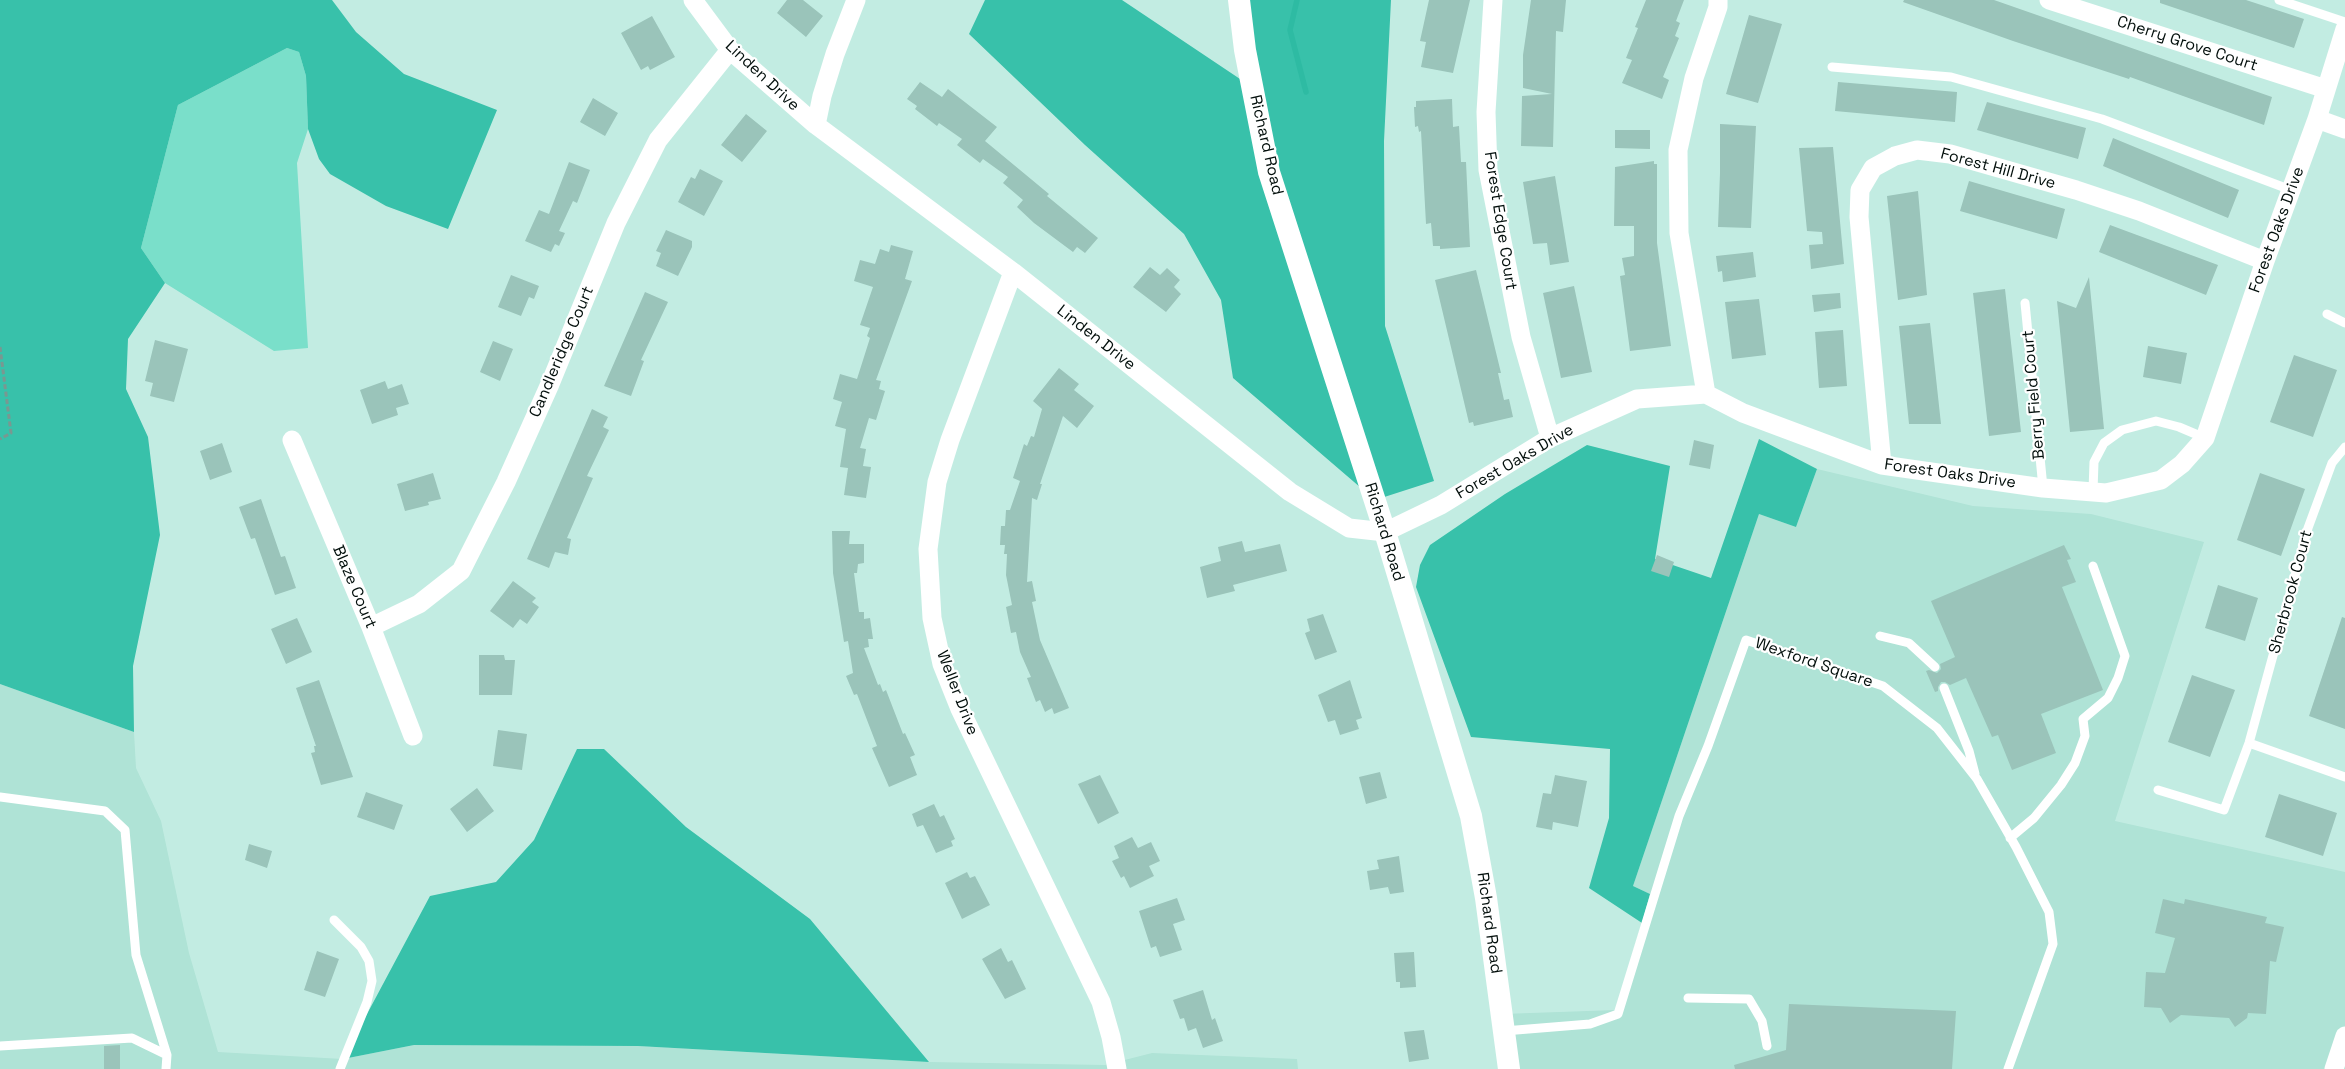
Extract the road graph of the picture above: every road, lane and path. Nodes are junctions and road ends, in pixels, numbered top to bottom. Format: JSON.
{"nodes":[{"id":1,"x":693,"y":0,"type":"edge"},
{"id":2,"x":856,"y":0,"type":"edge"},
{"id":3,"x":1239,"y":0,"type":"edge"},
{"id":4,"x":1493,"y":0,"type":"edge"},
{"id":5,"x":1718,"y":0,"type":"edge"},
{"id":6,"x":2049,"y":0,"type":"edge"},
{"id":7,"x":2279,"y":0,"type":"edge"},
{"id":8,"x":2345,"y":22,"type":"edge"},
{"id":9,"x":2345,"y":29,"type":"edge"},
{"id":10,"x":730,"y":50,"type":"junction"},
{"id":11,"x":1832,"y":68,"type":"dead end"},
{"id":12,"x":2326,"y":89,"type":"junction"},
{"id":13,"x":2317,"y":119,"type":"junction"},
{"id":14,"x":816,"y":125,"type":"junction"},
{"id":15,"x":2345,"y":129,"type":"edge"},
{"id":16,"x":2291,"y":190,"type":"junction"},
{"id":17,"x":2265,"y":261,"type":"junction"},
{"id":18,"x":1012,"y":272,"type":"junction"},
{"id":19,"x":2025,"y":303,"type":"dead end"},
{"id":20,"x":2327,"y":314,"type":"dead end"},
{"id":21,"x":2345,"y":323,"type":"edge"},
{"id":22,"x":0,"y":347,"type":"edge"},
{"id":23,"x":1706,"y":394,"type":"junction"},
{"id":24,"x":1550,"y":438,"type":"junction"},
{"id":25,"x":2205,"y":438,"type":"junction"},
{"id":26,"x":0,"y":439,"type":"edge"},
{"id":27,"x":292,"y":440,"type":"dead end"},
{"id":28,"x":2345,"y":447,"type":"edge"},
{"id":29,"x":1882,"y":466,"type":"junction"},
{"id":30,"x":2043,"y":488,"type":"junction"},
{"id":31,"x":2093,"y":492,"type":"junction"},
{"id":32,"x":1385,"y":532,"type":"junction"},
{"id":33,"x":2093,"y":566,"type":"dead end"},
{"id":34,"x":371,"y":627,"type":"junction"},
{"id":35,"x":1880,"y":636,"type":"dead end"},
{"id":36,"x":1935,"y":667,"type":"dead end"},
{"id":37,"x":1944,"y":688,"type":"dead end"},
{"id":38,"x":413,"y":736,"type":"dead end"},
{"id":39,"x":2249,"y":743,"type":"junction"},
{"id":40,"x":2345,"y":777,"type":"edge"},
{"id":41,"x":1977,"y":779,"type":"junction"},
{"id":42,"x":2158,"y":790,"type":"dead end"},
{"id":43,"x":0,"y":797,"type":"edge"},
{"id":44,"x":2010,"y":838,"type":"junction"},
{"id":45,"x":334,"y":920,"type":"dead end"},
{"id":46,"x":1688,"y":998,"type":"dead end"},
{"id":47,"x":1504,"y":1031,"type":"junction"},
{"id":48,"x":2345,"y":1036,"type":"edge"},
{"id":49,"x":0,"y":1046,"type":"edge"},
{"id":50,"x":1768,"y":1046,"type":"dead end"},
{"id":51,"x":166,"y":1055,"type":"junction"},
{"id":52,"x":166,"y":1069,"type":"edge"},
{"id":53,"x":340,"y":1069,"type":"edge"},
{"id":54,"x":1117,"y":1069,"type":"edge"},
{"id":55,"x":1509,"y":1069,"type":"edge"},
{"id":56,"x":2008,"y":1069,"type":"edge"},
{"id":57,"x":2334,"y":1069,"type":"edge"}],
"edges":[{"from":1,"to":10,"type":"street","name":"Linden Drive"},
{"from":2,"to":14,"type":"street","name":"Linden Drive"},
{"from":3,"to":32,"type":"street","name":"Richard Road"},
{"from":4,"to":24,"type":"street","name":"Forest Edge Court"},
{"from":5,"to":23,"type":"street"},
{"from":6,"to":12,"type":"street","name":"Cherry Grove Court"},
{"from":7,"to":8,"type":"lane"},
{"from":9,"to":12,"type":"street"},
{"from":10,"to":14,"type":"street","name":"Linden Drive"},
{"from":10,"to":34,"type":"street","name":"Candleridge Court"},
{"from":11,"to":16,"type":"lane"},
{"from":12,"to":13,"type":"street"},
{"from":13,"to":15,"type":"street"},
{"from":13,"to":16,"type":"street","name":"Forest Oaks Drive"},
{"from":14,"to":18,"type":"street","name":"Linden Drive"},
{"from":16,"to":17,"type":"street","name":"Forest Oaks Drive"},
{"from":17,"to":25,"type":"street","name":"Forest Oaks Drive"},
{"from":17,"to":29,"type":"street","name":"Forest Hill Drive"},
{"from":18,"to":32,"type":"street","name":"Linden Drive"},
{"from":18,"to":54,"type":"street","name":"Weller Drive"},
{"from":19,"to":30,"type":"lane","name":"Berry Field Court"},
{"from":20,"to":21,"type":"lane"},
{"from":22,"to":26,"type":"path"},
{"from":23,"to":24,"type":"street","name":"Forest Oaks Drive"},
{"from":23,"to":29,"type":"street","name":"Forest Oaks Drive"},
{"from":24,"to":32,"type":"street","name":"Forest Oaks Drive"},
{"from":25,"to":31,"type":"street","name":"Forest Oaks Drive"},
{"from":25,"to":31,"type":"lane"},
{"from":27,"to":34,"type":"street","name":"Blaze Court"},
{"from":28,"to":39,"type":"lane","name":"Sherbrook Court"},
{"from":29,"to":30,"type":"street","name":"Forest Oaks Drive"},
{"from":30,"to":31,"type":"street","name":"Forest Oaks Drive"},
{"from":32,"to":47,"type":"street","name":"Richard Road"},
{"from":33,"to":44,"type":"lane"},
{"from":34,"to":38,"type":"street","name":"Blaze Court"},
{"from":35,"to":36,"type":"lane"},
{"from":37,"to":41,"type":"lane"},
{"from":39,"to":40,"type":"lane"},
{"from":39,"to":42,"type":"lane","name":"Sherbrook Court"},
{"from":41,"to":44,"type":"lane","name":"Wexford Square"},
{"from":41,"to":47,"type":"lane","name":"Wexford Square"},
{"from":43,"to":51,"type":"lane"},
{"from":44,"to":56,"type":"lane","name":"Wexford Square"},
{"from":45,"to":53,"type":"lane"},
{"from":46,"to":50,"type":"lane"},
{"from":47,"to":55,"type":"street","name":"Richard Road"},
{"from":48,"to":57,"type":"street"},
{"from":49,"to":51,"type":"lane"},
{"from":51,"to":52,"type":"lane"}]}
